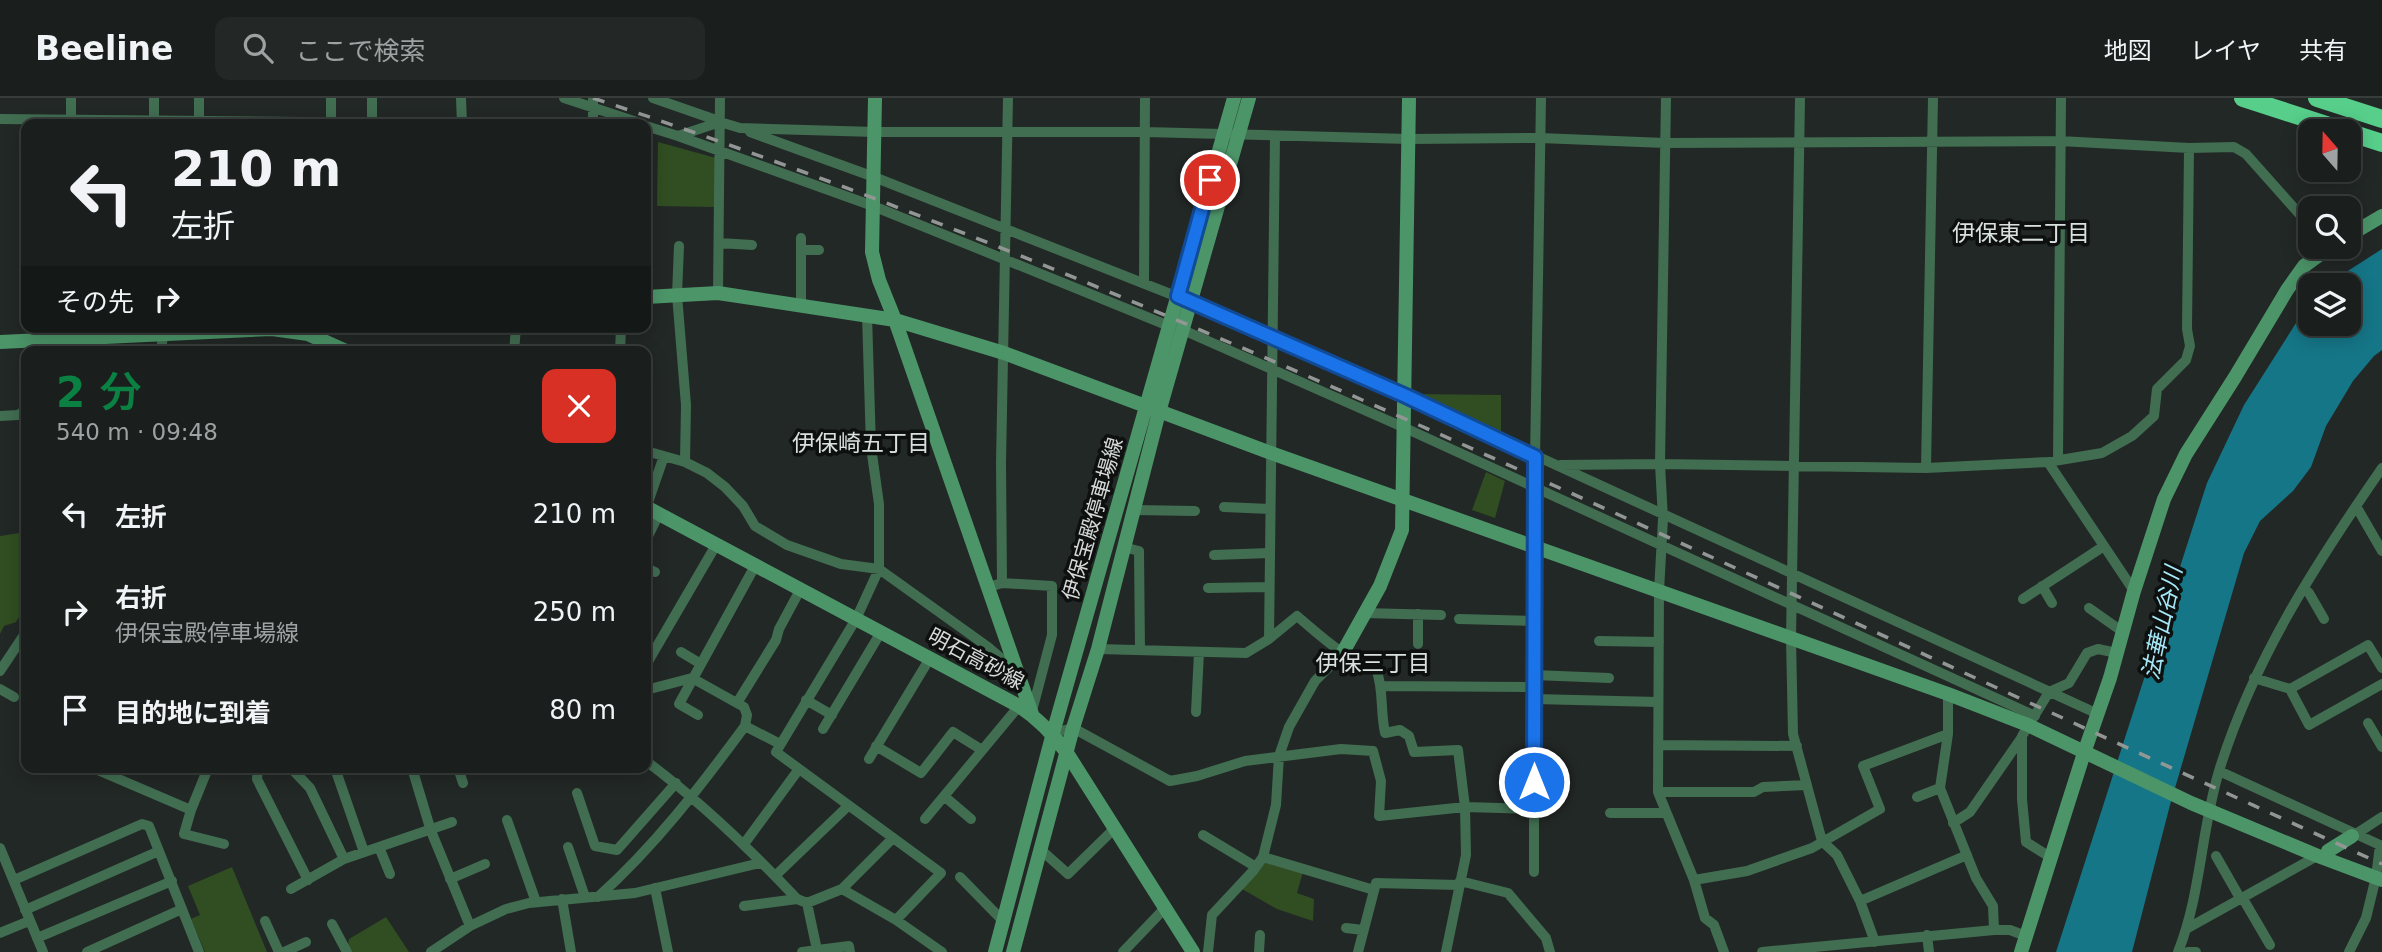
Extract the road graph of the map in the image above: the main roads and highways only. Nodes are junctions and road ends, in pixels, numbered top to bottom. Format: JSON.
{"nodes":[{"id":1,"x":2243,"y":98,"type":"edge"},
{"id":2,"x":2317,"y":98,"type":"edge"},
{"id":3,"x":2307,"y":119,"type":"edge"},
{"id":4,"x":2382,"y":119,"type":"edge"},
{"id":5,"x":2361,"y":136,"type":"edge"},
{"id":6,"x":2382,"y":143,"type":"edge"}],
"edges":[{"from":1,"to":3,"type":"highway"},
{"from":2,"to":4,"type":"highway"},
{"from":5,"to":6,"type":"highway"}]}
